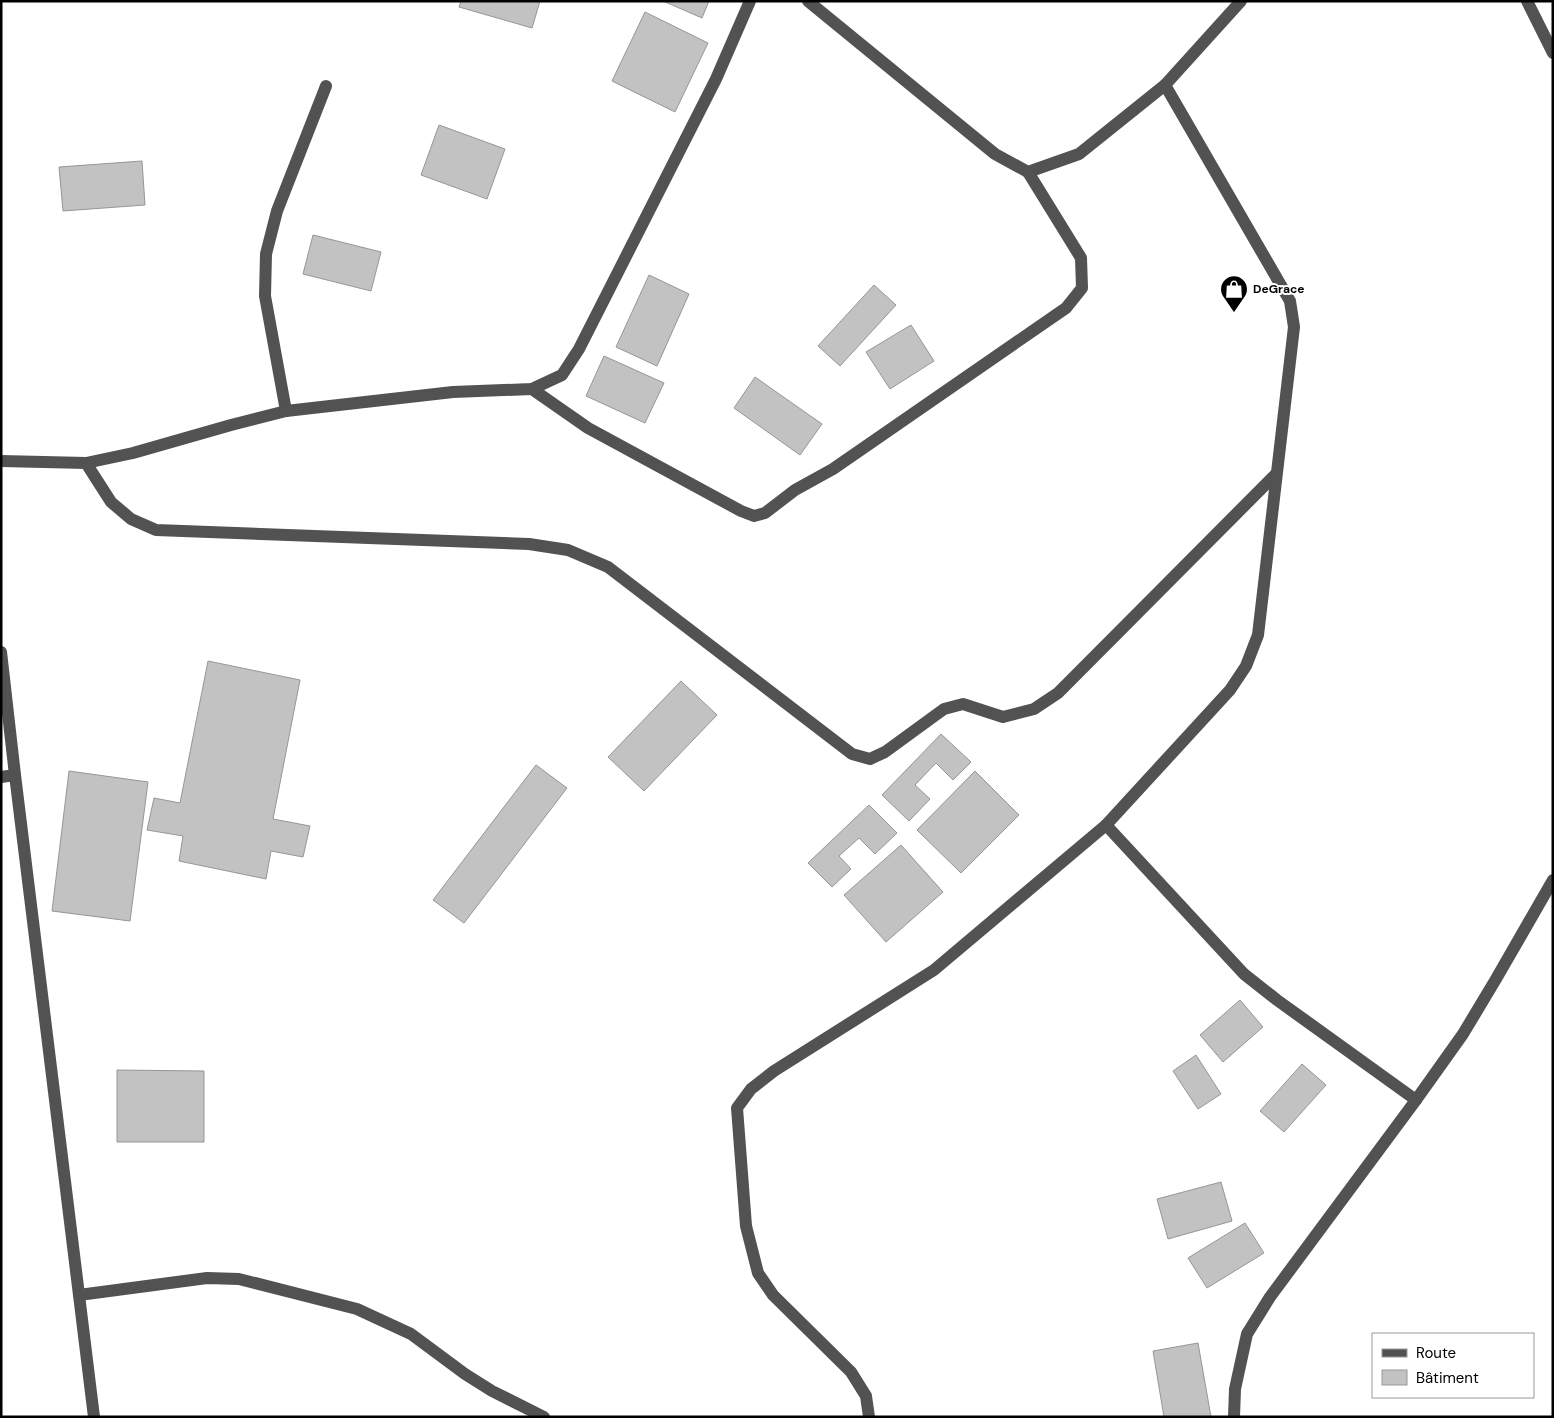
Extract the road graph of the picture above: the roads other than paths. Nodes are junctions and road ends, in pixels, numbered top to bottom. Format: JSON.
{"nodes":[{"id":1,"x":750,"y":1,"type":"edge"},
{"id":2,"x":808,"y":1,"type":"edge"},
{"id":3,"x":1241,"y":1,"type":"edge"},
{"id":4,"x":1527,"y":1,"type":"edge"},
{"id":5,"x":1553,"y":54,"type":"edge"},
{"id":6,"x":1165,"y":85,"type":"junction"},
{"id":7,"x":326,"y":86,"type":"dead end"},
{"id":8,"x":1028,"y":172,"type":"junction"},
{"id":9,"x":532,"y":389,"type":"junction"},
{"id":10,"x":286,"y":412,"type":"junction"},
{"id":11,"x":1,"y":462,"type":"edge"},
{"id":12,"x":86,"y":462,"type":"junction"},
{"id":13,"x":1276,"y":474,"type":"junction"},
{"id":14,"x":1,"y":652,"type":"edge"},
{"id":15,"x":15,"y":775,"type":"junction"},
{"id":16,"x":1,"y":777,"type":"edge"},
{"id":17,"x":1106,"y":825,"type":"junction"},
{"id":18,"x":1553,"y":880,"type":"edge"},
{"id":19,"x":1416,"y":1100,"type":"junction"},
{"id":20,"x":79,"y":1295,"type":"junction"},
{"id":21,"x":94,"y":1417,"type":"edge"},
{"id":22,"x":544,"y":1417,"type":"edge"},
{"id":23,"x":869,"y":1417,"type":"edge"},
{"id":24,"x":1234,"y":1417,"type":"edge"}],
"edges":[{"from":1,"to":9,"type":"street"},
{"from":2,"to":8,"type":"street"},
{"from":3,"to":6,"type":"street"},
{"from":4,"to":5,"type":"street"},
{"from":6,"to":8,"type":"street"},
{"from":6,"to":13,"type":"street"},
{"from":7,"to":10,"type":"street"},
{"from":8,"to":9,"type":"street"},
{"from":9,"to":10,"type":"street"},
{"from":10,"to":12,"type":"street"},
{"from":11,"to":12,"type":"street"},
{"from":12,"to":13,"type":"street"},
{"from":13,"to":17,"type":"street"},
{"from":14,"to":15,"type":"street"},
{"from":15,"to":16,"type":"street"},
{"from":15,"to":20,"type":"street"},
{"from":17,"to":19,"type":"street"},
{"from":17,"to":23,"type":"street"},
{"from":18,"to":19,"type":"street"},
{"from":19,"to":24,"type":"street"},
{"from":20,"to":21,"type":"street"},
{"from":20,"to":22,"type":"street"}]}
